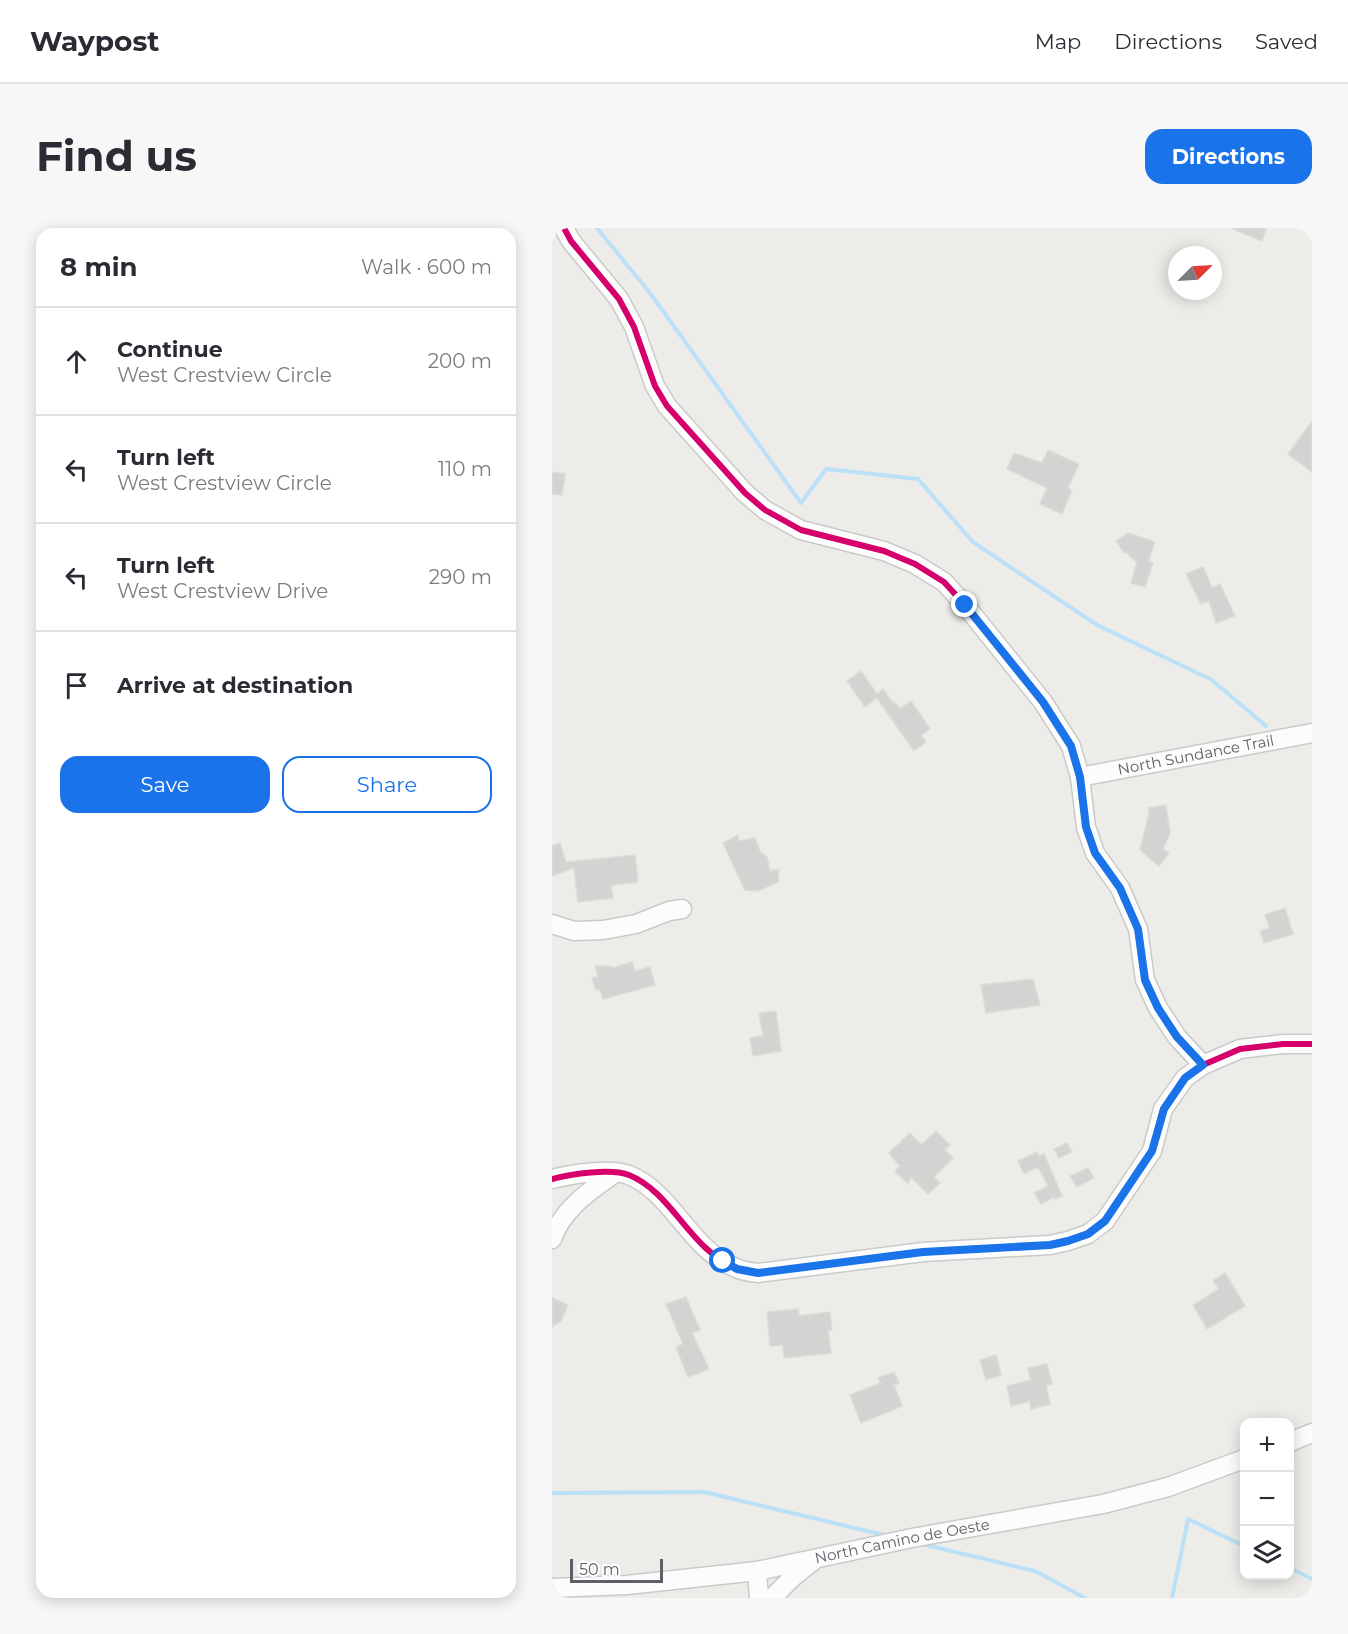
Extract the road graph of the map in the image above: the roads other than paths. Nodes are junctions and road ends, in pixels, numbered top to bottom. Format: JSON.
{"nodes":[{"id":1,"x":564,"y":228,"type":"edge"},
{"id":2,"x":1312,"y":733,"type":"edge"},
{"id":3,"x":1080,"y":777,"type":"junction"},
{"id":4,"x":682,"y":909,"type":"dead end"},
{"id":5,"x":552,"y":924,"type":"edge"},
{"id":6,"x":1312,"y":1044,"type":"edge"},
{"id":7,"x":1203,"y":1065,"type":"junction"},
{"id":8,"x":615,"y":1173,"type":"junction"},
{"id":9,"x":552,"y":1179,"type":"edge"},
{"id":10,"x":552,"y":1239,"type":"edge"},
{"id":11,"x":1312,"y":1433,"type":"edge"},
{"id":12,"x":1294,"y":1440,"type":"edge"},
{"id":13,"x":1240,"y":1461,"type":"edge"},
{"id":14,"x":818,"y":1558,"type":"junction"},
{"id":15,"x":757,"y":1571,"type":"junction"},
{"id":16,"x":552,"y":1588,"type":"edge"},
{"id":17,"x":759,"y":1598,"type":"edge"},
{"id":18,"x":772,"y":1598,"type":"edge"}],
"edges":[{"from":1,"to":3,"type":"street"},
{"from":2,"to":3,"type":"street","name":"North Sundance Trail"},
{"from":3,"to":7,"type":"street"},
{"from":4,"to":5,"type":"street"},
{"from":6,"to":7,"type":"street"},
{"from":7,"to":8,"type":"street"},
{"from":8,"to":9,"type":"street"},
{"from":8,"to":10,"type":"street"},
{"from":11,"to":12,"type":"street"},
{"from":13,"to":14,"type":"street","name":"North Camino de Oeste"},
{"from":14,"to":15,"type":"street","name":"North Camino de Oeste"},
{"from":14,"to":18,"type":"street"},
{"from":15,"to":16,"type":"street","name":"North Camino de Oeste"},
{"from":15,"to":17,"type":"street"}]}
